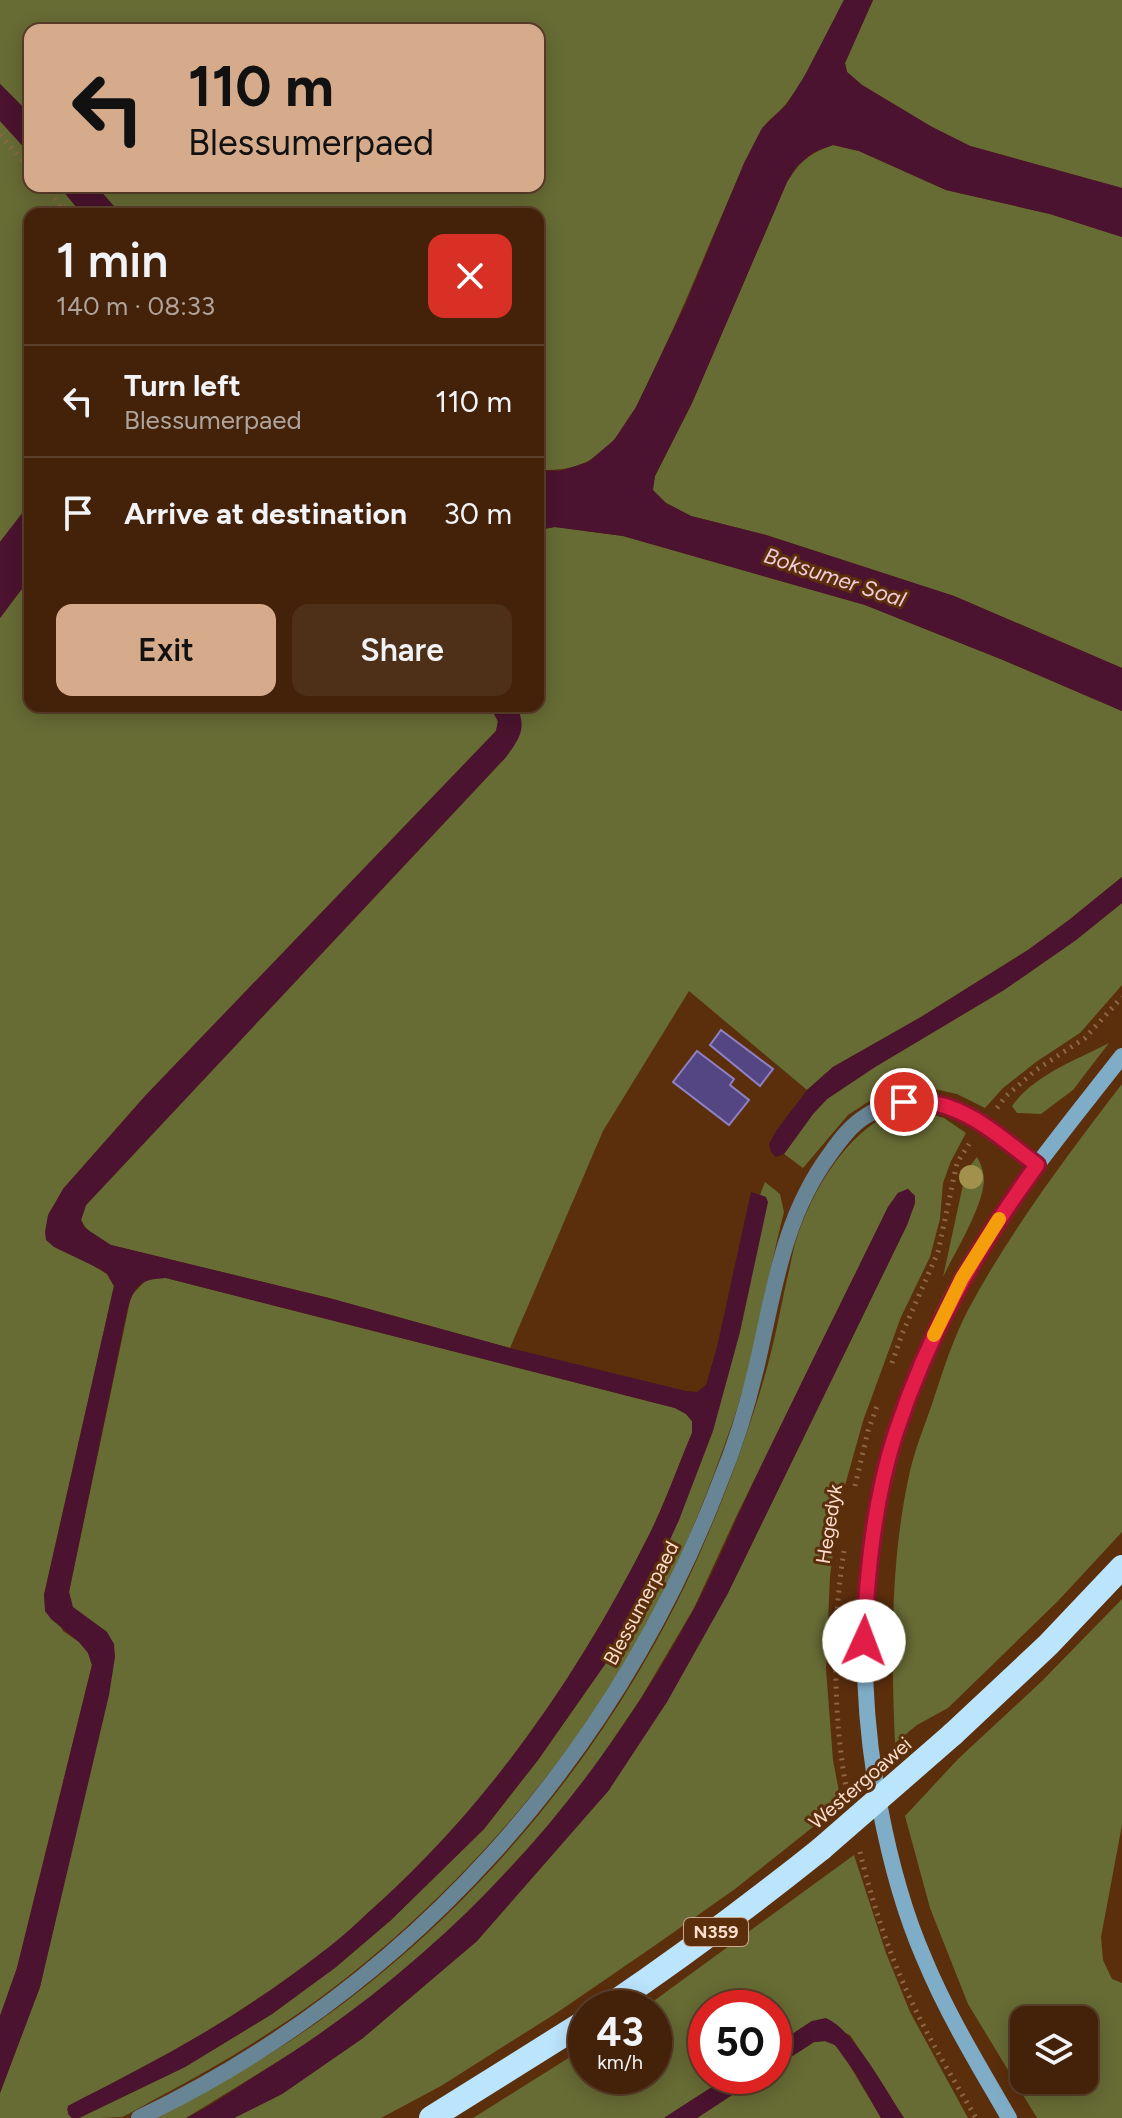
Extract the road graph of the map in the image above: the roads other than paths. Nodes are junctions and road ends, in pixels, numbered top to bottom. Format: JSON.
{"nodes":[{"id":1,"x":1122,"y":1056,"type":"edge"},
{"id":2,"x":1037,"y":1165,"type":"junction"},
{"id":3,"x":1122,"y":1567,"type":"edge"},
{"id":4,"x":633,"y":1990,"type":"edge"},
{"id":5,"x":568,"y":2032,"type":"edge"},
{"id":6,"x":139,"y":2118,"type":"edge"},
{"id":7,"x":431,"y":2118,"type":"edge"},
{"id":8,"x":1009,"y":2118,"type":"edge"}],
"edges":[{"from":1,"to":2,"type":"main road"},
{"from":2,"to":6,"type":"street","name":"Blessumerpaed"},
{"from":2,"to":8,"type":"main road"},
{"from":3,"to":4,"type":"highway","name":"Westergoawei","number":"N359","bridge":true},
{"from":5,"to":7,"type":"highway"}]}
